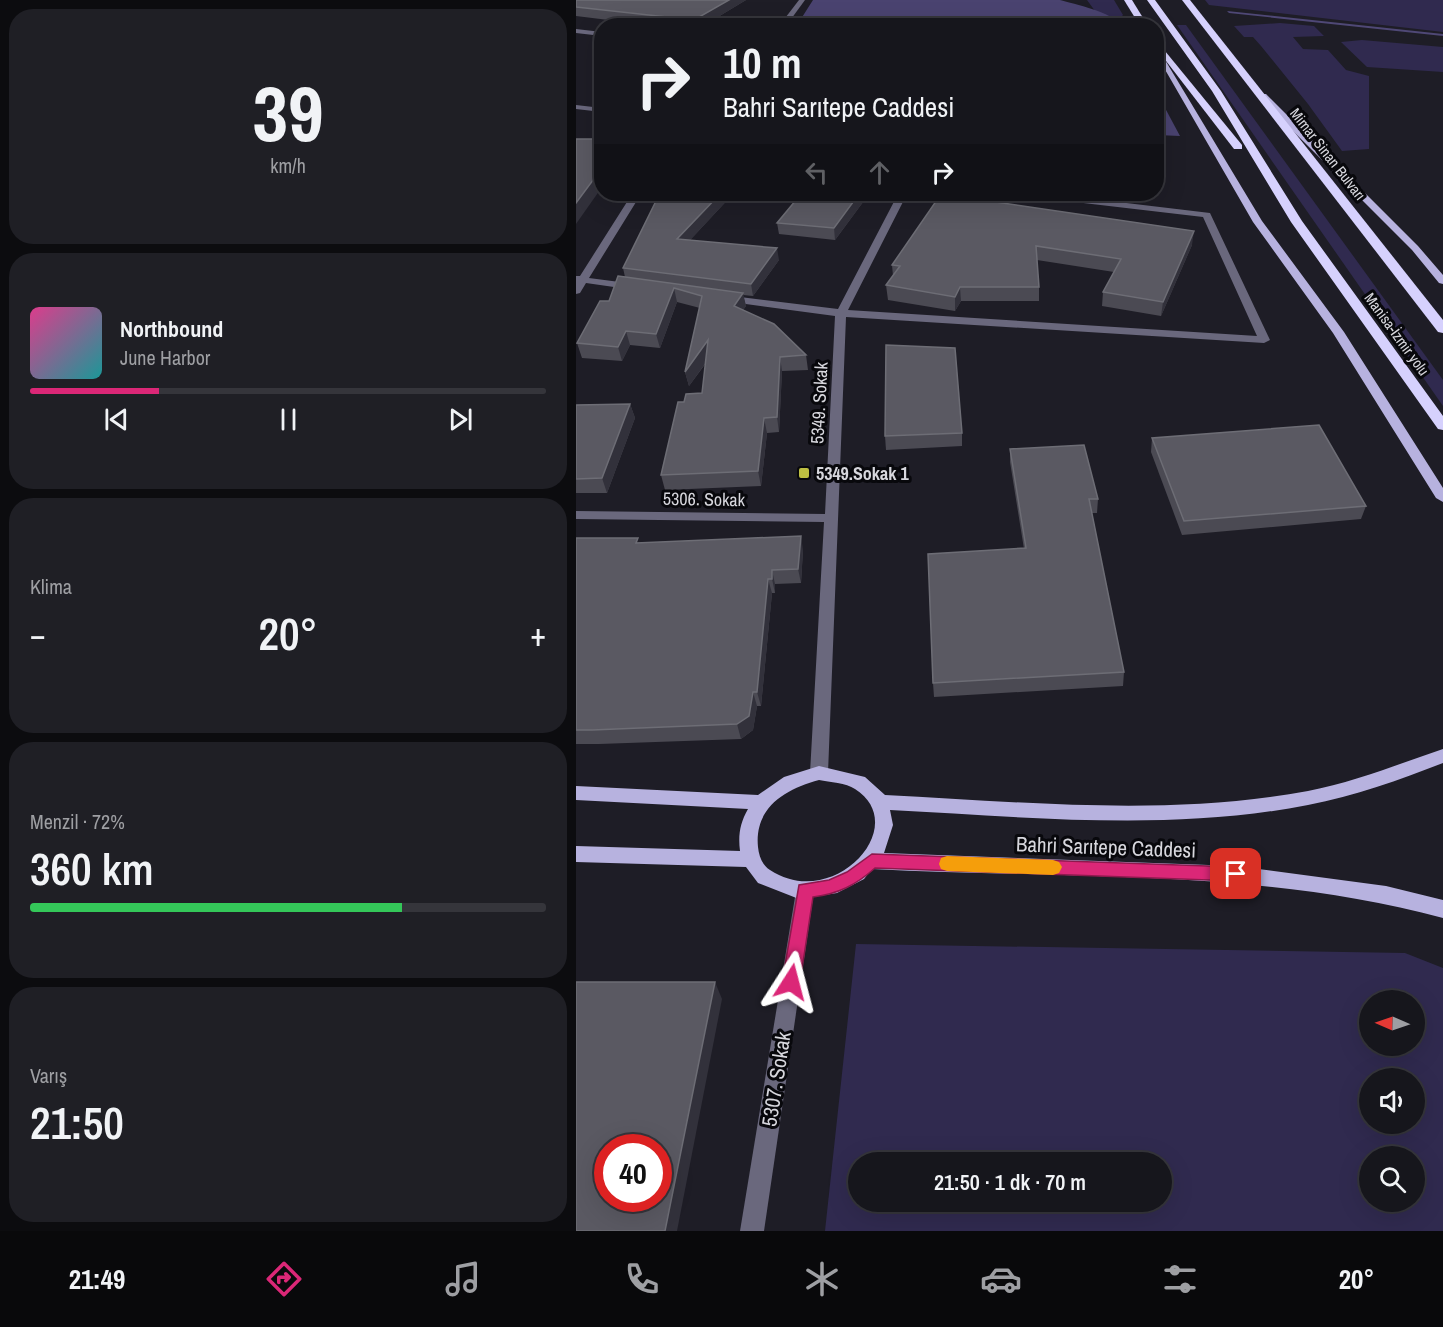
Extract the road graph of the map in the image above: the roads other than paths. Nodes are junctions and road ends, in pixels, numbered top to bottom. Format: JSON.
{"nodes":[{"id":1,"x":802,"y":0,"type":"edge"},
{"id":2,"x":1128,"y":0,"type":"edge"},
{"id":3,"x":1151,"y":0,"type":"edge"},
{"id":4,"x":1186,"y":0,"type":"edge"},
{"id":5,"x":788,"y":18,"type":"edge"},
{"id":6,"x":1139,"y":18,"type":"edge"},
{"id":7,"x":1164,"y":18,"type":"edge"},
{"id":8,"x":1164,"y":18,"type":"edge"},
{"id":9,"x":576,"y":32,"type":"edge"},
{"id":10,"x":594,"y":33,"type":"edge"},
{"id":11,"x":1164,"y":52,"type":"edge"},
{"id":12,"x":1164,"y":61,"type":"edge"},
{"id":13,"x":1254,"y":86,"type":"junction"},
{"id":14,"x":576,"y":107,"type":"edge"},
{"id":15,"x":594,"y":110,"type":"edge"},
{"id":16,"x":631,"y":201,"type":"edge"},
{"id":17,"x":898,"y":201,"type":"edge"},
{"id":18,"x":1090,"y":201,"type":"edge"},
{"id":19,"x":1297,"y":222,"type":"junction"},
{"id":20,"x":579,"y":279,"type":"edge"},
{"id":21,"x":1443,"y":281,"type":"edge"},
{"id":22,"x":641,"y":287,"type":"edge"},
{"id":23,"x":576,"y":291,"type":"edge"},
{"id":24,"x":712,"y":297,"type":"edge"},
{"id":25,"x":841,"y":313,"type":"junction"},
{"id":26,"x":1443,"y":329,"type":"edge"},
{"id":27,"x":1443,"y":426,"type":"edge"},
{"id":28,"x":1443,"y":498,"type":"edge"},
{"id":29,"x":576,"y":515,"type":"edge"},
{"id":30,"x":831,"y":518,"type":"junction"},
{"id":31,"x":1443,"y":756,"type":"edge"},
{"id":32,"x":819,"y":773,"type":"junction"},
{"id":33,"x":576,"y":793,"type":"edge"},
{"id":34,"x":761,"y":802,"type":"junction"},
{"id":35,"x":879,"y":802,"type":"junction"},
{"id":36,"x":576,"y":854,"type":"edge"},
{"id":37,"x":751,"y":859,"type":"junction"},
{"id":38,"x":872,"y":861,"type":"junction"},
{"id":39,"x":805,"y":891,"type":"junction"},
{"id":40,"x":1443,"y":909,"type":"edge"},
{"id":41,"x":752,"y":1231,"type":"edge"}],
"edges":[{"from":1,"to":5,"type":"street"},
{"from":2,"to":6,"type":"highway"},
{"from":3,"to":7,"type":"highway"},
{"from":4,"to":13,"type":"highway","name":"Mimar Sinan Bulvarı"},
{"from":8,"to":19,"type":"highway"},
{"from":9,"to":10,"type":"street"},
{"from":11,"to":19,"type":"highway"},
{"from":12,"to":28,"type":"main road"},
{"from":13,"to":21,"type":"main road"},
{"from":13,"to":26,"type":"highway","name":"Mimar Sinan Bulvarı"},
{"from":14,"to":15,"type":"street"},
{"from":16,"to":20,"type":"street"},
{"from":17,"to":25,"type":"street","name":"5349. Sokak"},
{"from":18,"to":25,"type":"street"},
{"from":19,"to":27,"type":"highway","name":"Manisa-İzmir yolu"},
{"from":20,"to":22,"type":"street"},
{"from":20,"to":23,"type":"street"},
{"from":24,"to":25,"type":"street"},
{"from":25,"to":30,"type":"street","name":"5349. Sokak"},
{"from":29,"to":30,"type":"street","name":"5306. Sokak"},
{"from":30,"to":32,"type":"street","name":"5349. Sokak"},
{"from":31,"to":35,"type":"main road","name":"Bahri Sarıtepe Caddesi"},
{"from":32,"to":34,"type":"main road"},
{"from":32,"to":35,"type":"main road"},
{"from":33,"to":34,"type":"main road"},
{"from":34,"to":37,"type":"main road"},
{"from":35,"to":38,"type":"main road"},
{"from":36,"to":37,"type":"main road"},
{"from":37,"to":39,"type":"main road"},
{"from":38,"to":39,"type":"main road"},
{"from":38,"to":40,"type":"main road","name":"Bahri Sarıtepe Caddesi"},
{"from":39,"to":41,"type":"street","name":"5307. Sokak"}]}
